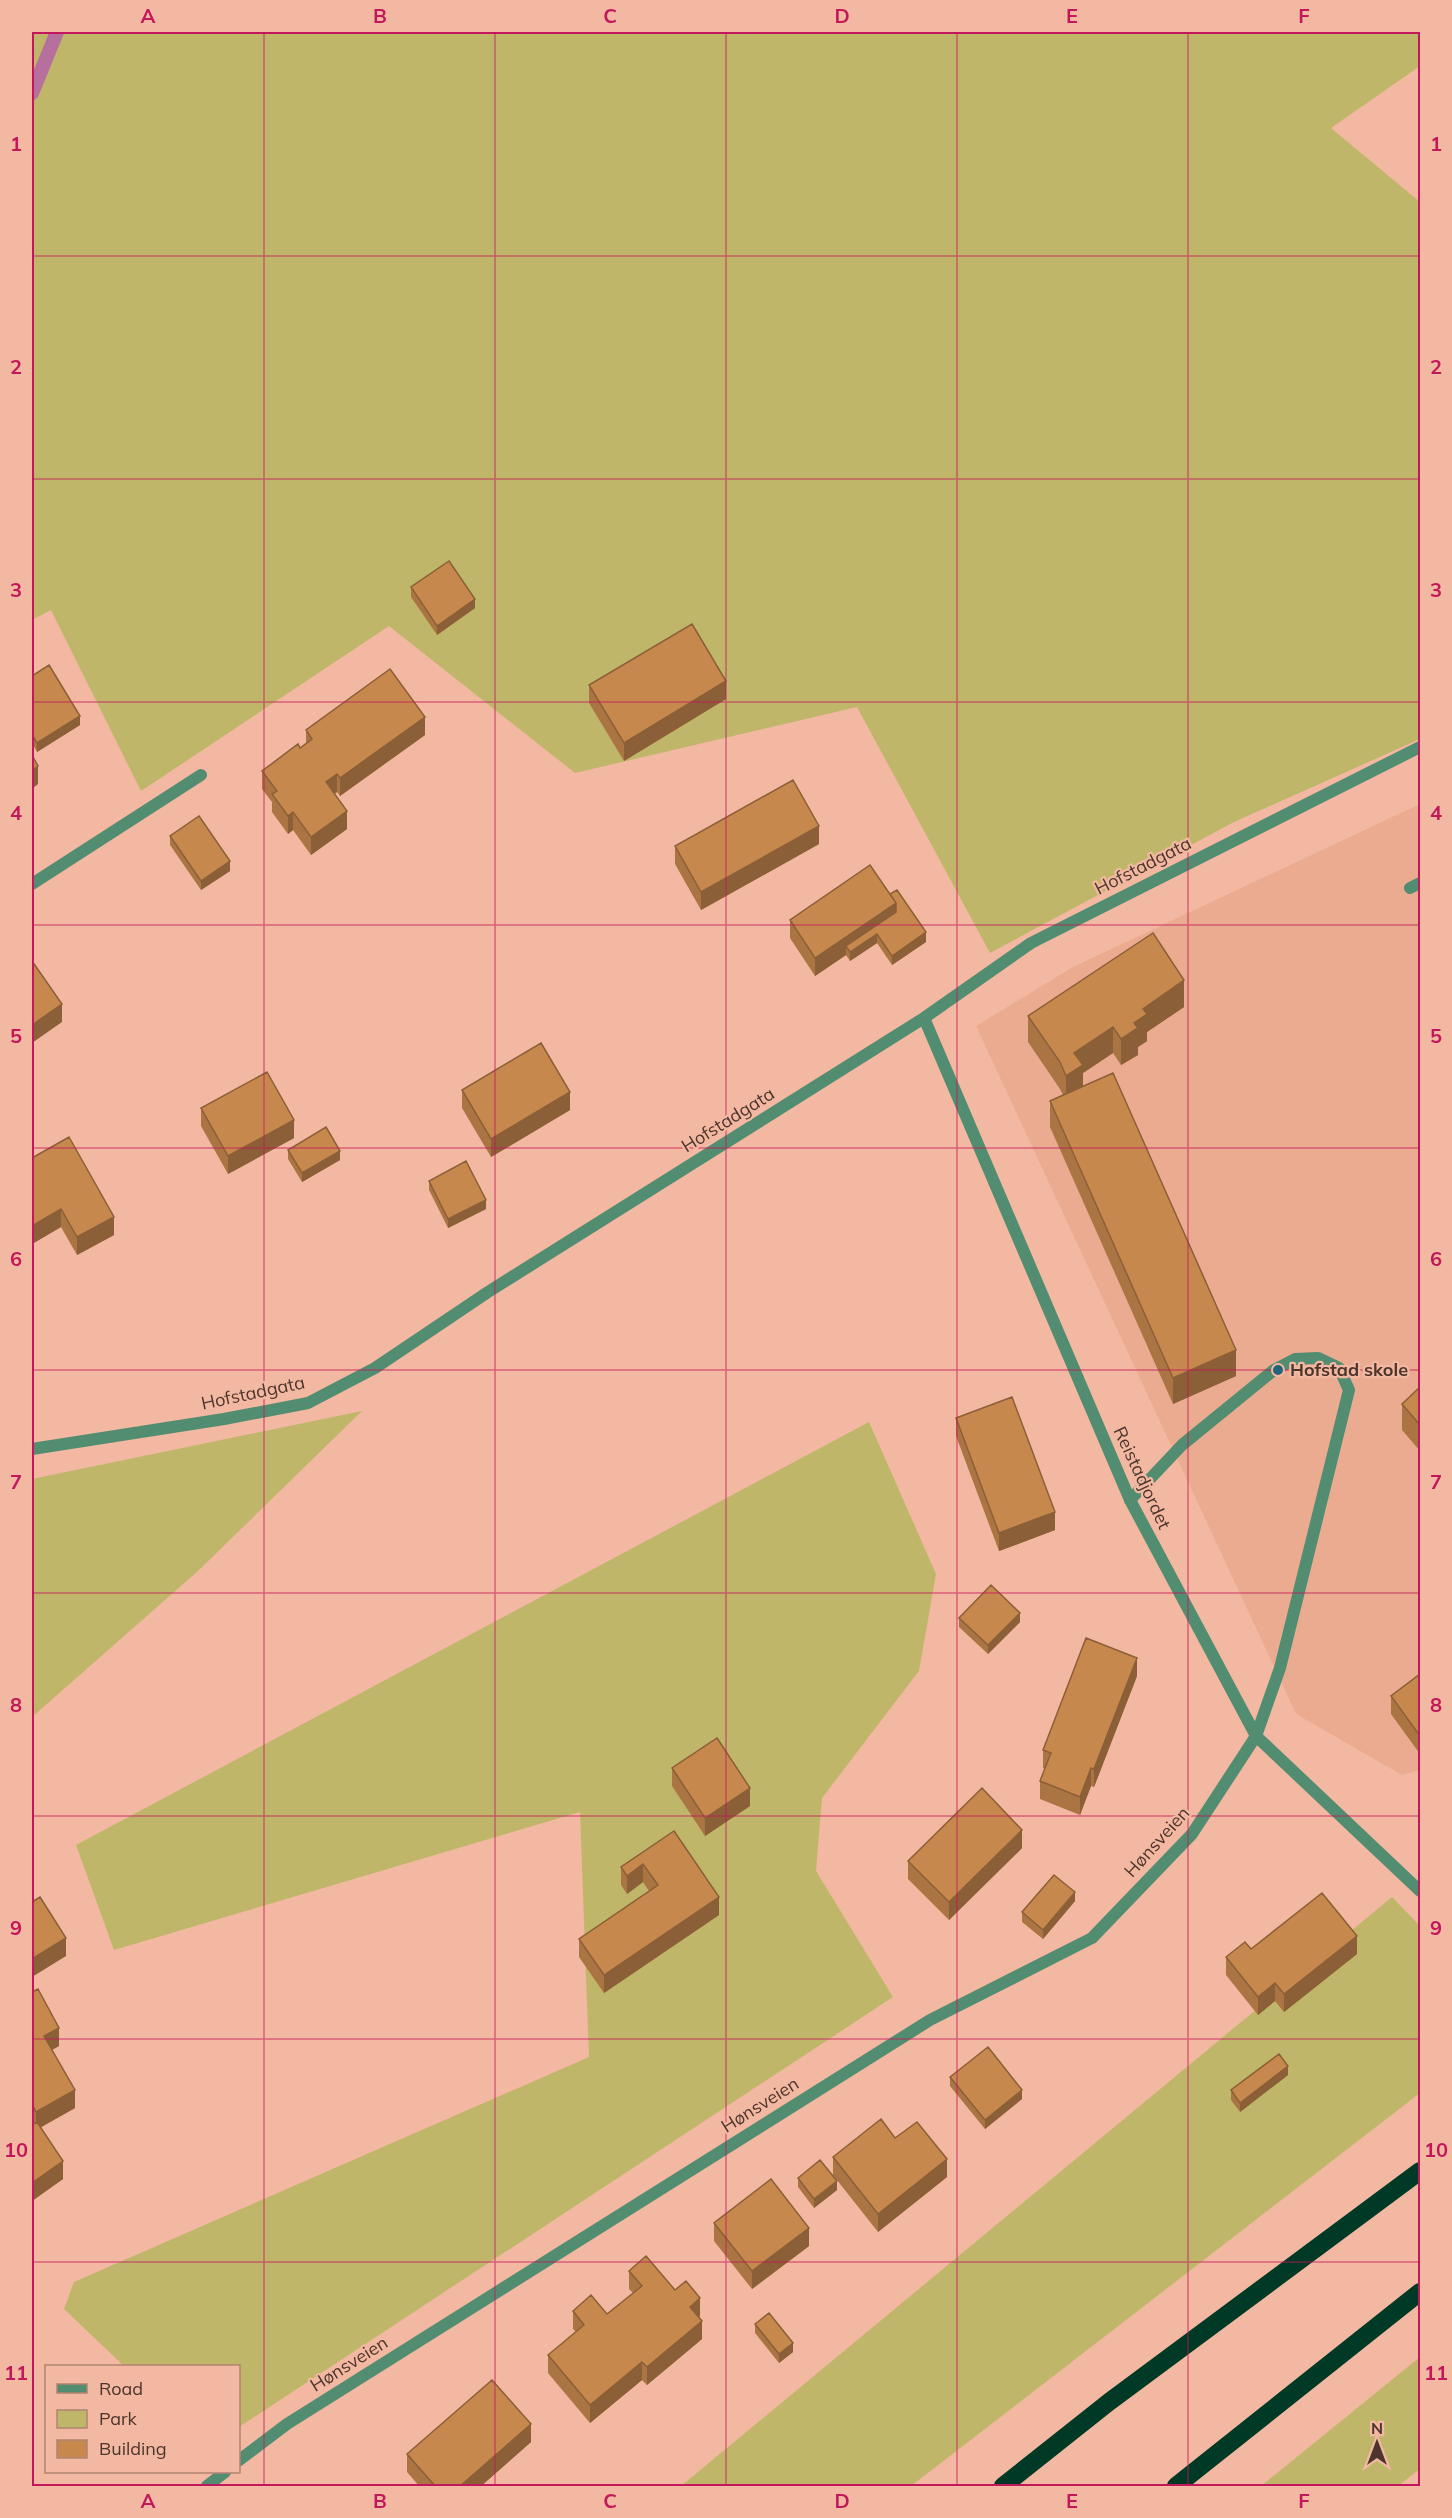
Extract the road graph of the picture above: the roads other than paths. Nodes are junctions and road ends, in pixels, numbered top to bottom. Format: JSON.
{"nodes":[{"id":1,"x":1420,"y":747,"type":"edge"},
{"id":2,"x":201,"y":775,"type":"dead end"},
{"id":3,"x":32,"y":884,"type":"edge"},
{"id":4,"x":924,"y":1018,"type":"junction"},
{"id":5,"x":32,"y":1449,"type":"edge"},
{"id":6,"x":1130,"y":1500,"type":"junction"},
{"id":7,"x":1256,"y":1736,"type":"junction"},
{"id":8,"x":1420,"y":1891,"type":"edge"},
{"id":9,"x":1420,"y":2171,"type":"edge"},
{"id":10,"x":1420,"y":2292,"type":"edge"},
{"id":11,"x":240,"y":2459,"type":"edge"},
{"id":12,"x":224,"y":2473,"type":"edge"},
{"id":13,"x":207,"y":2487,"type":"edge"},
{"id":14,"x":1004,"y":2487,"type":"edge"},
{"id":15,"x":1176,"y":2487,"type":"edge"}],
"edges":[{"from":1,"to":4,"type":"street","name":"Hofstadgata"},
{"from":2,"to":3,"type":"street"},
{"from":4,"to":5,"type":"street","name":"Hofstadgata"},
{"from":4,"to":6,"type":"street","name":"Reistadjordet"},
{"from":6,"to":7,"type":"street","name":"Reistadjordet"},
{"from":6,"to":7,"type":"street","name":"Hønsveien"},
{"from":7,"to":8,"type":"street","name":"Reistadjordet"},
{"from":7,"to":11,"type":"street","name":"Hønsveien"},
{"from":9,"to":14,"type":"highway"},
{"from":10,"to":15,"type":"highway"},
{"from":12,"to":13,"type":"street"}]}
